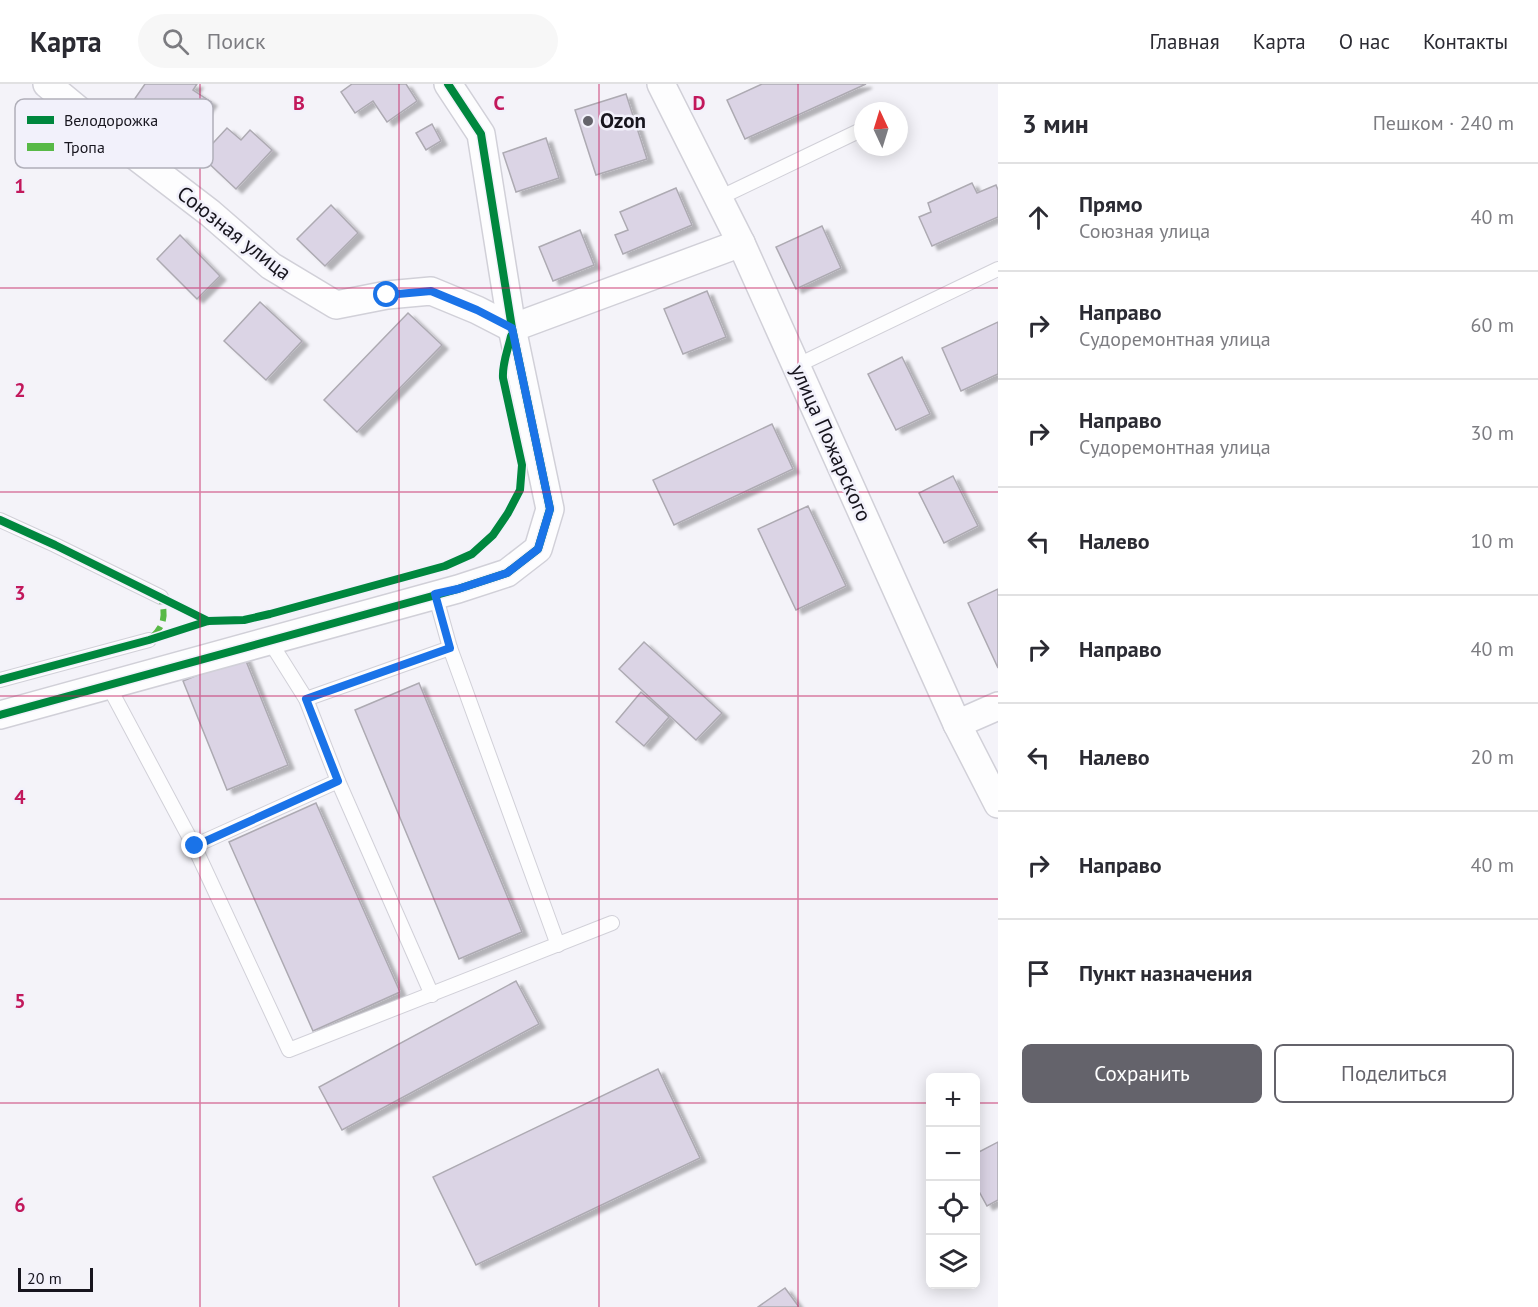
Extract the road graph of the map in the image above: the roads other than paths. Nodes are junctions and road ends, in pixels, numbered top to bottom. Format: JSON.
{"nodes":[{"id":1,"x":47,"y":84,"type":"edge"},
{"id":2,"x":448,"y":84,"type":"edge"},
{"id":3,"x":661,"y":84,"type":"edge"},
{"id":4,"x":65,"y":99,"type":"edge"},
{"id":5,"x":854,"y":133,"type":"edge"},
{"id":6,"x":151,"y":168,"type":"edge"},
{"id":7,"x":718,"y":198,"type":"junction"},
{"id":8,"x":741,"y":243,"type":"junction"},
{"id":9,"x":998,"y":269,"type":"edge"},
{"id":10,"x":512,"y":328,"type":"junction"},
{"id":11,"x":796,"y":366,"type":"junction"},
{"id":12,"x":0,"y":520,"type":"edge"},
{"id":13,"x":435,"y":594,"type":"junction"},
{"id":14,"x":161,"y":597,"type":"dead end"},
{"id":15,"x":149,"y":640,"type":"dead end"},
{"id":16,"x":269,"y":640,"type":"junction"},
{"id":17,"x":450,"y":648,"type":"junction"},
{"id":18,"x":0,"y":680,"type":"edge"},
{"id":19,"x":108,"y":685,"type":"junction"},
{"id":20,"x":306,"y":699,"type":"junction"},
{"id":21,"x":998,"y":706,"type":"edge"},
{"id":22,"x":0,"y":715,"type":"edge"},
{"id":23,"x":957,"y":724,"type":"junction"},
{"id":24,"x":338,"y":781,"type":"junction"},
{"id":25,"x":998,"y":804,"type":"edge"},
{"id":26,"x":195,"y":846,"type":"junction"},
{"id":27,"x":612,"y":923,"type":"dead end"},
{"id":28,"x":558,"y":945,"type":"junction"},
{"id":29,"x":432,"y":995,"type":"junction"}],
"edges":[{"from":1,"to":4,"type":"street","name":"Союзная улица"},
{"from":2,"to":10,"type":"street"},
{"from":3,"to":7,"type":"street","name":"улица Пожарского"},
{"from":5,"to":7,"type":"lane"},
{"from":6,"to":10,"type":"street","name":"Союзная улица"},
{"from":7,"to":8,"type":"street","name":"улица Пожарского"},
{"from":8,"to":10,"type":"street"},
{"from":8,"to":11,"type":"street","name":"улица Пожарского"},
{"from":9,"to":11,"type":"lane"},
{"from":10,"to":13,"type":"street"},
{"from":11,"to":23,"type":"street","name":"улица Пожарского"},
{"from":12,"to":14,"type":"lane"},
{"from":13,"to":16,"type":"street"},
{"from":13,"to":17,"type":"lane"},
{"from":15,"to":18,"type":"lane"},
{"from":16,"to":19,"type":"street"},
{"from":16,"to":20,"type":"lane"},
{"from":17,"to":20,"type":"lane"},
{"from":17,"to":28,"type":"lane"},
{"from":19,"to":22,"type":"street"},
{"from":19,"to":26,"type":"lane"},
{"from":20,"to":24,"type":"lane"},
{"from":21,"to":23,"type":"street"},
{"from":23,"to":25,"type":"street","name":"улица Пожарского"},
{"from":24,"to":26,"type":"lane"},
{"from":24,"to":29,"type":"lane"},
{"from":26,"to":29,"type":"lane"},
{"from":27,"to":28,"type":"lane"},
{"from":28,"to":29,"type":"lane"}]}
